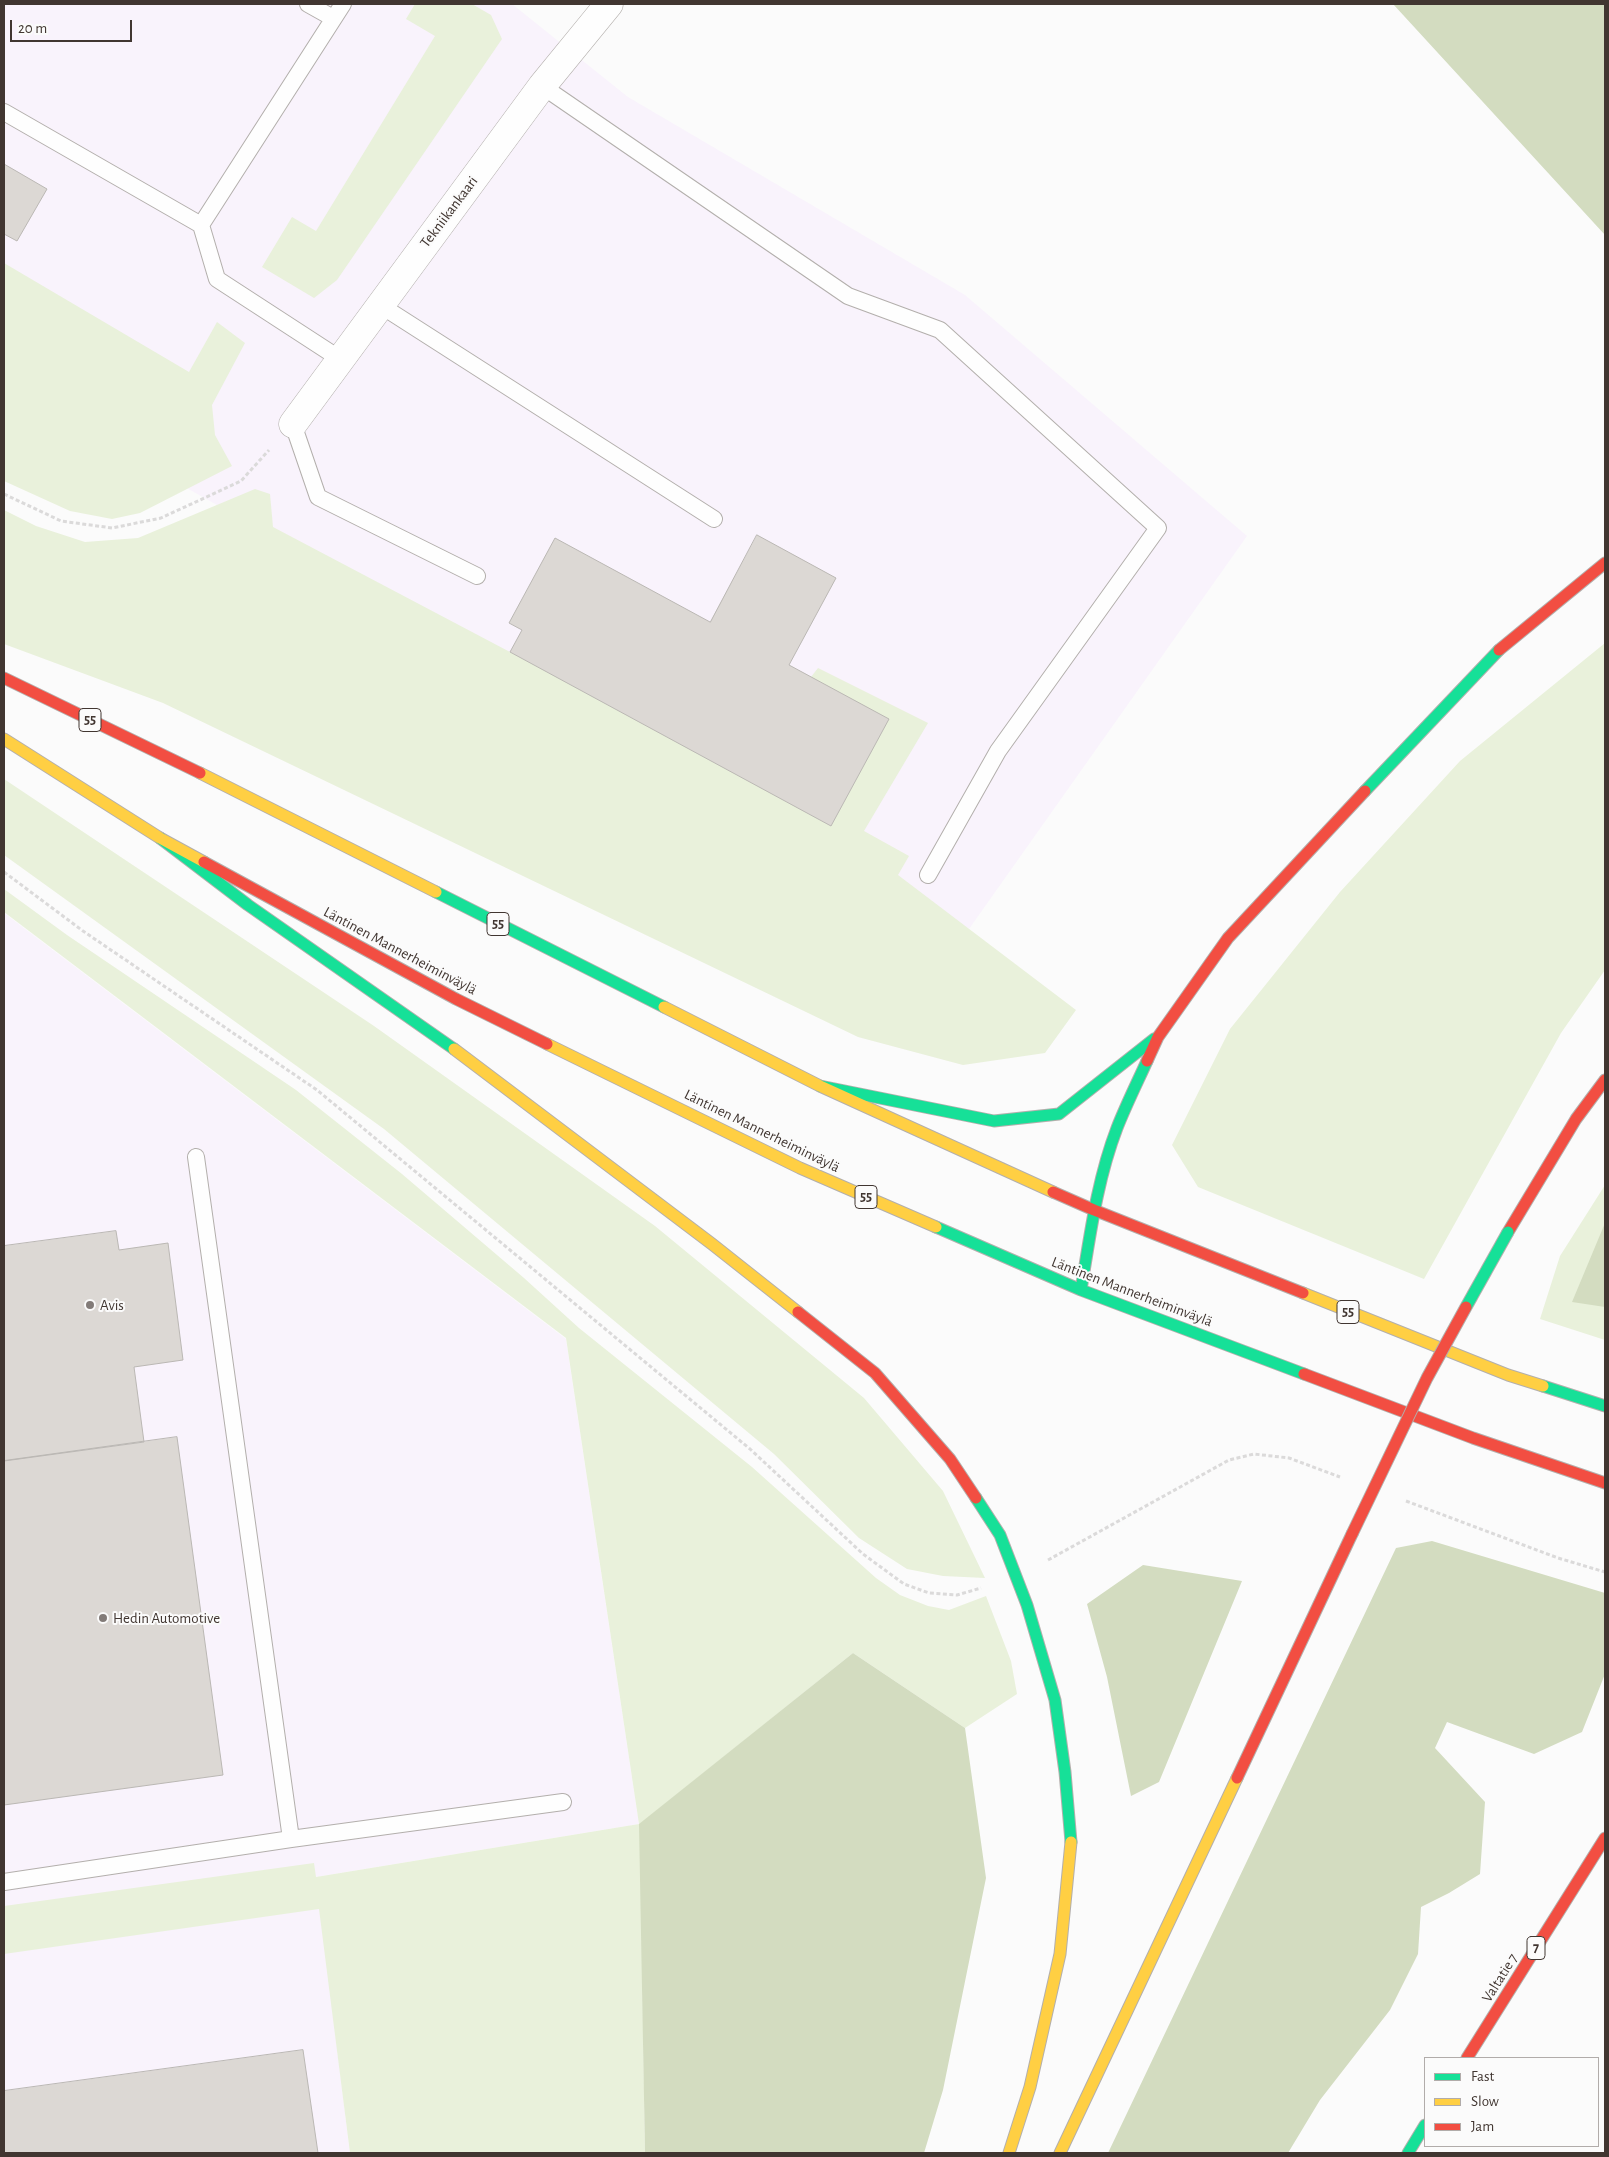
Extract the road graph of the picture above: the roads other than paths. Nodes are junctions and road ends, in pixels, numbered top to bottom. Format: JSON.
{"nodes":[{"id":1,"x":308,"y":4,"type":"edge"},
{"id":2,"x":344,"y":4,"type":"edge"},
{"id":3,"x":595,"y":8,"type":"edge"},
{"id":4,"x":332,"y":18,"type":"junction"},
{"id":5,"x":542,"y":86,"type":"junction"},
{"id":6,"x":4,"y":112,"type":"edge"},
{"id":7,"x":201,"y":225,"type":"junction"},
{"id":8,"x":380,"y":305,"type":"junction"},
{"id":9,"x":340,"y":359,"type":"junction"},
{"id":10,"x":293,"y":424,"type":"joint"},
{"id":11,"x":714,"y":519,"type":"dead end"},
{"id":12,"x":1605,"y":563,"type":"edge"},
{"id":13,"x":477,"y":576,"type":"dead end"},
{"id":14,"x":4,"y":678,"type":"edge"},
{"id":15,"x":4,"y":739,"type":"edge"},
{"id":16,"x":160,"y":838,"type":"junction"},
{"id":17,"x":928,"y":874,"type":"dead end"},
{"id":18,"x":1158,"y":1037,"type":"junction"},
{"id":19,"x":1605,"y":1080,"type":"edge"},
{"id":20,"x":820,"y":1086,"type":"junction"},
{"id":21,"x":196,"y":1157,"type":"dead end"},
{"id":22,"x":1094,"y":1210,"type":"junction"},
{"id":23,"x":1081,"y":1290,"type":"junction"},
{"id":24,"x":1605,"y":1406,"type":"edge"},
{"id":25,"x":1605,"y":1483,"type":"edge"},
{"id":26,"x":564,"y":1802,"type":"dead end"},
{"id":27,"x":1605,"y":1838,"type":"edge"},
{"id":28,"x":291,"y":1839,"type":"junction"},
{"id":29,"x":4,"y":1882,"type":"edge"},
{"id":30,"x":1468,"y":2057,"type":"edge"},
{"id":31,"x":1424,"y":2127,"type":"edge"},
{"id":32,"x":1009,"y":2153,"type":"edge"},
{"id":33,"x":1060,"y":2153,"type":"edge"},
{"id":34,"x":1408,"y":2153,"type":"edge"}],
"edges":[{"from":1,"to":4,"type":"lane"},
{"from":2,"to":4,"type":"lane"},
{"from":3,"to":5,"type":"street","name":"Tekniikankaari"},
{"from":4,"to":7,"type":"lane"},
{"from":5,"to":8,"type":"street","name":"Tekniikankaari"},
{"from":5,"to":17,"type":"lane"},
{"from":6,"to":7,"type":"lane"},
{"from":7,"to":9,"type":"lane"},
{"from":8,"to":9,"type":"street","name":"Tekniikankaari"},
{"from":8,"to":11,"type":"lane"},
{"from":9,"to":10,"type":"street","name":"Tekniikankaari"},
{"from":10,"to":13,"type":"lane"},
{"from":12,"to":18,"type":"main road"},
{"from":14,"to":20,"type":"main road","number":"55"},
{"from":15,"to":16,"type":"main road","name":"Läntinen Mannerheiminväylä","number":"55"},
{"from":16,"to":23,"type":"main road","name":"Läntinen Mannerheiminväylä","number":"55"},
{"from":16,"to":32,"type":"main road"},
{"from":18,"to":20,"type":"main road"},
{"from":18,"to":22,"type":"main road"},
{"from":19,"to":33,"type":"main road","bridge":true},
{"from":20,"to":22,"type":"main road","number":"55"},
{"from":21,"to":28,"type":"lane"},
{"from":22,"to":23,"type":"main road"},
{"from":22,"to":24,"type":"main road","number":"55"},
{"from":23,"to":25,"type":"main road","name":"Läntinen Mannerheiminväylä","number":"55"},
{"from":26,"to":28,"type":"lane"},
{"from":27,"to":30,"type":"main road","name":"Valtatie 7","number":"7"},
{"from":28,"to":29,"type":"lane"},
{"from":31,"to":34,"type":"main road"}]}
